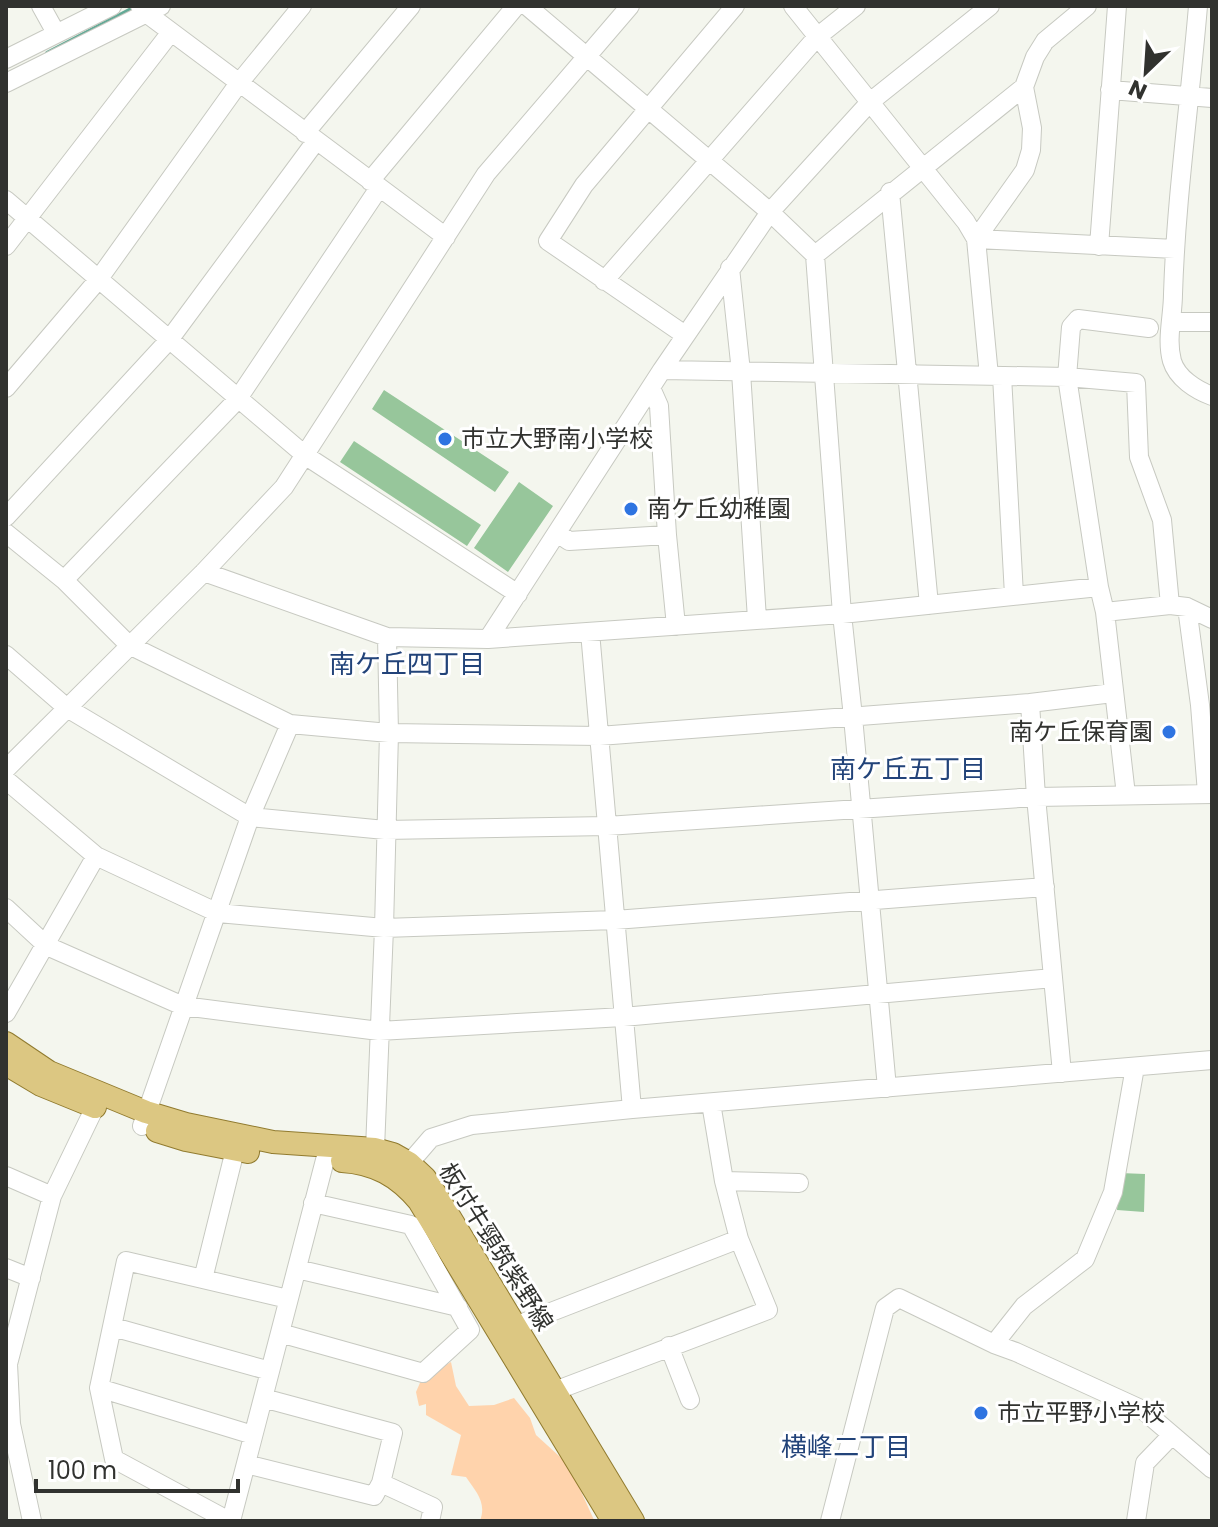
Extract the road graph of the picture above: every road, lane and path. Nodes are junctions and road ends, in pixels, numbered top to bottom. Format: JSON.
{"nodes":[{"id":1,"x":41,"y":6,"type":"edge"},
{"id":2,"x":112,"y":6,"type":"edge"},
{"id":3,"x":302,"y":6,"type":"edge"},
{"id":4,"x":411,"y":6,"type":"edge"},
{"id":5,"x":516,"y":6,"type":"edge"},
{"id":6,"x":527,"y":6,"type":"edge"},
{"id":7,"x":630,"y":6,"type":"edge"},
{"id":8,"x":735,"y":6,"type":"edge"},
{"id":9,"x":793,"y":6,"type":"edge"},
{"id":10,"x":856,"y":6,"type":"edge"},
{"id":11,"x":990,"y":6,"type":"edge"},
{"id":12,"x":1087,"y":6,"type":"edge"},
{"id":13,"x":1117,"y":6,"type":"edge"},
{"id":14,"x":1198,"y":6,"type":"edge"},
{"id":15,"x":149,"y":8,"type":"edge"},
{"id":16,"x":171,"y":32,"type":"junction"},
{"id":17,"x":56,"y":33,"type":"junction"},
{"id":18,"x":817,"y":37,"type":"junction"},
{"id":19,"x":586,"y":57,"type":"junction"},
{"id":20,"x":6,"y":59,"type":"edge"},
{"id":21,"x":6,"y":83,"type":"edge"},
{"id":22,"x":239,"y":83,"type":"junction"},
{"id":23,"x":1024,"y":87,"type":"junction"},
{"id":24,"x":1110,"y":90,"type":"junction"},
{"id":25,"x":1190,"y":97,"type":"junction"},
{"id":26,"x":1212,"y":98,"type":"edge"},
{"id":27,"x":870,"y":102,"type":"junction"},
{"id":28,"x":648,"y":109,"type":"junction"},
{"id":29,"x":311,"y":137,"type":"junction"},
{"id":30,"x":709,"y":161,"type":"junction"},
{"id":31,"x":923,"y":168,"type":"junction"},
{"id":32,"x":375,"y":184,"type":"junction"},
{"id":33,"x":890,"y":192,"type":"junction"},
{"id":34,"x":6,"y":200,"type":"edge"},
{"id":35,"x":770,"y":212,"type":"junction"},
{"id":36,"x":28,"y":219,"type":"junction"},
{"id":37,"x":446,"y":237,"type":"junction"},
{"id":38,"x":976,"y":239,"type":"junction"},
{"id":39,"x":6,"y":246,"type":"edge"},
{"id":40,"x":1099,"y":246,"type":"junction"},
{"id":41,"x":1175,"y":249,"type":"junction"},
{"id":42,"x":815,"y":255,"type":"junction"},
{"id":43,"x":730,"y":268,"type":"junction"},
{"id":44,"x":98,"y":280,"type":"junction"},
{"id":45,"x":604,"y":281,"type":"junction"},
{"id":46,"x":1172,"y":322,"type":"junction"},
{"id":47,"x":1212,"y":322,"type":"edge"},
{"id":48,"x":1149,"y":328,"type":"dead end"},
{"id":49,"x":685,"y":335,"type":"junction"},
{"id":50,"x":169,"y":340,"type":"junction"},
{"id":51,"x":662,"y":370,"type":"junction"},
{"id":52,"x":741,"y":372,"type":"junction"},
{"id":53,"x":824,"y":373,"type":"junction"},
{"id":54,"x":905,"y":374,"type":"junction"},
{"id":55,"x":995,"y":376,"type":"junction"},
{"id":56,"x":1067,"y":377,"type":"junction"},
{"id":57,"x":6,"y":388,"type":"edge"},
{"id":58,"x":651,"y":388,"type":"junction"},
{"id":59,"x":1212,"y":396,"type":"edge"},
{"id":60,"x":237,"y":400,"type":"junction"},
{"id":61,"x":306,"y":456,"type":"junction"},
{"id":62,"x":6,"y":517,"type":"edge"},
{"id":63,"x":6,"y":533,"type":"edge"},
{"id":64,"x":557,"y":533,"type":"junction"},
{"id":65,"x":667,"y":535,"type":"junction"},
{"id":66,"x":204,"y":572,"type":"junction"},
{"id":67,"x":64,"y":580,"type":"junction"},
{"id":68,"x":1099,"y":587,"type":"junction"},
{"id":69,"x":518,"y":594,"type":"junction"},
{"id":70,"x":1014,"y":595,"type":"junction"},
{"id":71,"x":929,"y":605,"type":"junction"},
{"id":72,"x":1179,"y":606,"type":"junction"},
{"id":73,"x":1105,"y":612,"type":"junction"},
{"id":74,"x":842,"y":614,"type":"junction"},
{"id":75,"x":757,"y":619,"type":"junction"},
{"id":76,"x":1212,"y":619,"type":"edge"},
{"id":77,"x":676,"y":626,"type":"junction"},
{"id":78,"x":590,"y":632,"type":"junction"},
{"id":79,"x":387,"y":637,"type":"junction"},
{"id":80,"x":488,"y":639,"type":"junction"},
{"id":81,"x":129,"y":645,"type":"junction"},
{"id":82,"x":6,"y":655,"type":"edge"},
{"id":83,"x":1113,"y":693,"type":"junction"},
{"id":84,"x":1030,"y":703,"type":"junction"},
{"id":85,"x":1206,"y":706,"type":"edge"},
{"id":86,"x":67,"y":708,"type":"junction"},
{"id":87,"x":853,"y":717,"type":"junction"},
{"id":88,"x":290,"y":724,"type":"junction"},
{"id":89,"x":389,"y":733,"type":"junction"},
{"id":90,"x":599,"y":736,"type":"junction"},
{"id":91,"x":6,"y":769,"type":"edge"},
{"id":92,"x":6,"y":780,"type":"edge"},
{"id":93,"x":1210,"y":794,"type":"edge"},
{"id":94,"x":1126,"y":795,"type":"junction"},
{"id":95,"x":1036,"y":797,"type":"junction"},
{"id":96,"x":862,"y":807,"type":"junction"},
{"id":97,"x":250,"y":817,"type":"junction"},
{"id":98,"x":607,"y":826,"type":"junction"},
{"id":99,"x":385,"y":830,"type":"junction"},
{"id":100,"x":96,"y":856,"type":"junction"},
{"id":101,"x":1045,"y":887,"type":"junction"},
{"id":102,"x":870,"y":900,"type":"junction"},
{"id":103,"x":6,"y":908,"type":"edge"},
{"id":104,"x":218,"y":913,"type":"junction"},
{"id":105,"x":615,"y":920,"type":"junction"},
{"id":106,"x":384,"y":928,"type":"junction"},
{"id":107,"x":47,"y":946,"type":"junction"},
{"id":108,"x":1053,"y":978,"type":"junction"},
{"id":109,"x":878,"y":994,"type":"junction"},
{"id":110,"x":183,"y":1006,"type":"junction"},
{"id":111,"x":6,"y":1013,"type":"edge"},
{"id":112,"x":623,"y":1017,"type":"junction"},
{"id":113,"x":379,"y":1031,"type":"junction"},
{"id":114,"x":6,"y":1043,"type":"edge"},
{"id":115,"x":1212,"y":1060,"type":"edge"},
{"id":116,"x":6,"y":1064,"type":"edge"},
{"id":117,"x":1135,"y":1067,"type":"junction"},
{"id":118,"x":1062,"y":1073,"type":"junction"},
{"id":119,"x":887,"y":1088,"type":"junction"},
{"id":120,"x":97,"y":1099,"type":"junction"},
{"id":121,"x":711,"y":1103,"type":"junction"},
{"id":122,"x":632,"y":1109,"type":"junction"},
{"id":123,"x":144,"y":1119,"type":"junction"},
{"id":124,"x":236,"y":1143,"type":"junction"},
{"id":125,"x":373,"y":1157,"type":"junction"},
{"id":126,"x":325,"y":1160,"type":"junction"},
{"id":127,"x":403,"y":1170,"type":"junction"},
{"id":128,"x":6,"y":1176,"type":"edge"},
{"id":129,"x":724,"y":1181,"type":"junction"},
{"id":130,"x":799,"y":1183,"type":"dead end"},
{"id":131,"x":52,"y":1196,"type":"junction"},
{"id":132,"x":313,"y":1203,"type":"junction"},
{"id":133,"x":739,"y":1239,"type":"junction"},
{"id":134,"x":6,"y":1268,"type":"edge"},
{"id":135,"x":297,"y":1269,"type":"junction"},
{"id":136,"x":31,"y":1278,"type":"junction"},
{"id":137,"x":203,"y":1279,"type":"junction"},
{"id":138,"x":288,"y":1299,"type":"junction"},
{"id":139,"x":458,"y":1307,"type":"junction"},
{"id":140,"x":515,"y":1326,"type":"junction"},
{"id":141,"x":113,"y":1327,"type":"junction"},
{"id":142,"x":280,"y":1333,"type":"junction"},
{"id":143,"x":994,"y":1344,"type":"junction"},
{"id":144,"x":669,"y":1346,"type":"junction"},
{"id":145,"x":7,"y":1363,"type":"edge"},
{"id":146,"x":270,"y":1371,"type":"junction"},
{"id":147,"x":99,"y":1388,"type":"junction"},
{"id":148,"x":546,"y":1395,"type":"junction"},
{"id":149,"x":263,"y":1398,"type":"junction"},
{"id":150,"x":690,"y":1400,"type":"dead end"},
{"id":151,"x":9,"y":1425,"type":"edge"},
{"id":152,"x":253,"y":1435,"type":"junction"},
{"id":153,"x":1172,"y":1435,"type":"junction"},
{"id":154,"x":246,"y":1464,"type":"junction"},
{"id":155,"x":1212,"y":1469,"type":"edge"},
{"id":156,"x":381,"y":1483,"type":"junction"},
{"id":157,"x":32,"y":1521,"type":"edge"},
{"id":158,"x":230,"y":1521,"type":"edge"},
{"id":159,"x":430,"y":1521,"type":"edge"},
{"id":160,"x":613,"y":1521,"type":"edge"},
{"id":161,"x":633,"y":1521,"type":"edge"},
{"id":162,"x":830,"y":1521,"type":"edge"},
{"id":163,"x":1136,"y":1521,"type":"edge"}],
"edges":[{"from":1,"to":17,"type":"street"},
{"from":2,"to":17,"type":"street"},
{"from":3,"to":22,"type":"street"},
{"from":4,"to":29,"type":"street"},
{"from":5,"to":32,"type":"street"},
{"from":6,"to":19,"type":"street"},
{"from":7,"to":19,"type":"street"},
{"from":8,"to":28,"type":"street"},
{"from":9,"to":18,"type":"street"},
{"from":10,"to":18,"type":"street"},
{"from":11,"to":27,"type":"street"},
{"from":12,"to":23,"type":"street"},
{"from":13,"to":24,"type":"street"},
{"from":14,"to":25,"type":"street"},
{"from":15,"to":16,"type":"street"},
{"from":15,"to":21,"type":"street"},
{"from":16,"to":22,"type":"street"},
{"from":16,"to":36,"type":"street"},
{"from":17,"to":20,"type":"street"},
{"from":18,"to":27,"type":"street"},
{"from":18,"to":30,"type":"street"},
{"from":19,"to":28,"type":"street"},
{"from":19,"to":37,"type":"street"},
{"from":22,"to":29,"type":"street"},
{"from":22,"to":44,"type":"street"},
{"from":23,"to":31,"type":"street"},
{"from":23,"to":38,"type":"street"},
{"from":24,"to":25,"type":"street"},
{"from":24,"to":40,"type":"street"},
{"from":25,"to":26,"type":"street"},
{"from":25,"to":41,"type":"street"},
{"from":27,"to":31,"type":"street"},
{"from":27,"to":35,"type":"street"},
{"from":28,"to":30,"type":"street"},
{"from":28,"to":45,"type":"street"},
{"from":29,"to":32,"type":"street"},
{"from":29,"to":50,"type":"street"},
{"from":30,"to":35,"type":"street"},
{"from":30,"to":45,"type":"street"},
{"from":31,"to":33,"type":"street"},
{"from":31,"to":38,"type":"street"},
{"from":32,"to":37,"type":"street"},
{"from":32,"to":60,"type":"street"},
{"from":33,"to":42,"type":"street"},
{"from":33,"to":54,"type":"street"},
{"from":34,"to":36,"type":"street"},
{"from":35,"to":42,"type":"street"},
{"from":35,"to":43,"type":"street"},
{"from":36,"to":39,"type":"street"},
{"from":36,"to":44,"type":"street"},
{"from":37,"to":61,"type":"street"},
{"from":38,"to":40,"type":"street"},
{"from":38,"to":55,"type":"street"},
{"from":40,"to":41,"type":"street"},
{"from":41,"to":46,"type":"street"},
{"from":42,"to":53,"type":"street"},
{"from":43,"to":49,"type":"street"},
{"from":43,"to":52,"type":"street"},
{"from":44,"to":50,"type":"street"},
{"from":44,"to":57,"type":"street"},
{"from":45,"to":49,"type":"street"},
{"from":46,"to":47,"type":"street"},
{"from":46,"to":59,"type":"street"},
{"from":48,"to":56,"type":"street"},
{"from":49,"to":51,"type":"street"},
{"from":50,"to":60,"type":"street"},
{"from":50,"to":62,"type":"street"},
{"from":51,"to":52,"type":"street"},
{"from":51,"to":58,"type":"street"},
{"from":52,"to":53,"type":"street"},
{"from":52,"to":75,"type":"street"},
{"from":53,"to":54,"type":"street"},
{"from":53,"to":74,"type":"street"},
{"from":54,"to":55,"type":"street"},
{"from":54,"to":71,"type":"street"},
{"from":55,"to":56,"type":"street"},
{"from":55,"to":70,"type":"street"},
{"from":56,"to":68,"type":"street"},
{"from":56,"to":72,"type":"street"},
{"from":58,"to":64,"type":"street"},
{"from":58,"to":65,"type":"street"},
{"from":60,"to":61,"type":"street"},
{"from":60,"to":67,"type":"street"},
{"from":61,"to":66,"type":"street"},
{"from":61,"to":69,"type":"street"},
{"from":63,"to":67,"type":"street"},
{"from":64,"to":65,"type":"street"},
{"from":64,"to":69,"type":"street"},
{"from":65,"to":77,"type":"street"},
{"from":66,"to":79,"type":"street"},
{"from":66,"to":81,"type":"street"},
{"from":67,"to":81,"type":"street"},
{"from":68,"to":70,"type":"street"},
{"from":68,"to":73,"type":"street"},
{"from":69,"to":80,"type":"street"},
{"from":70,"to":71,"type":"street"},
{"from":71,"to":74,"type":"street"},
{"from":72,"to":73,"type":"street"},
{"from":72,"to":76,"type":"street"},
{"from":72,"to":85,"type":"street"},
{"from":73,"to":83,"type":"street"},
{"from":74,"to":75,"type":"street"},
{"from":74,"to":87,"type":"street"},
{"from":75,"to":77,"type":"street"},
{"from":77,"to":78,"type":"street"},
{"from":78,"to":80,"type":"street"},
{"from":78,"to":90,"type":"street"},
{"from":79,"to":80,"type":"street"},
{"from":79,"to":89,"type":"street"},
{"from":81,"to":86,"type":"street"},
{"from":81,"to":88,"type":"street"},
{"from":82,"to":86,"type":"street"},
{"from":83,"to":84,"type":"street"},
{"from":83,"to":94,"type":"street"},
{"from":84,"to":87,"type":"street"},
{"from":84,"to":95,"type":"street"},
{"from":85,"to":93,"type":"street"},
{"from":86,"to":91,"type":"street"},
{"from":86,"to":97,"type":"street"},
{"from":87,"to":90,"type":"street"},
{"from":87,"to":96,"type":"street"},
{"from":88,"to":89,"type":"street"},
{"from":88,"to":97,"type":"street"},
{"from":89,"to":90,"type":"street"},
{"from":89,"to":99,"type":"street"},
{"from":90,"to":98,"type":"street"},
{"from":92,"to":100,"type":"street"},
{"from":93,"to":94,"type":"street"},
{"from":94,"to":95,"type":"street"},
{"from":95,"to":96,"type":"street"},
{"from":95,"to":101,"type":"street"},
{"from":96,"to":98,"type":"street"},
{"from":96,"to":102,"type":"street"},
{"from":97,"to":99,"type":"street"},
{"from":97,"to":104,"type":"street"},
{"from":98,"to":99,"type":"street"},
{"from":98,"to":105,"type":"street"},
{"from":99,"to":106,"type":"street"},
{"from":100,"to":104,"type":"street"},
{"from":100,"to":107,"type":"street"},
{"from":101,"to":102,"type":"street"},
{"from":101,"to":108,"type":"street"},
{"from":102,"to":105,"type":"street"},
{"from":102,"to":109,"type":"street"},
{"from":103,"to":107,"type":"street"},
{"from":104,"to":106,"type":"street"},
{"from":104,"to":110,"type":"street"},
{"from":105,"to":106,"type":"street"},
{"from":105,"to":112,"type":"street"},
{"from":106,"to":113,"type":"street"},
{"from":107,"to":110,"type":"street"},
{"from":107,"to":111,"type":"street"},
{"from":108,"to":109,"type":"street"},
{"from":108,"to":118,"type":"street"},
{"from":109,"to":112,"type":"street"},
{"from":109,"to":119,"type":"street"},
{"from":110,"to":113,"type":"street"},
{"from":110,"to":123,"type":"street"},
{"from":112,"to":113,"type":"street"},
{"from":112,"to":122,"type":"street"},
{"from":113,"to":125,"type":"street"},
{"from":114,"to":120,"type":"main road","name":"板付牛頸筑紫野線"},
{"from":115,"to":117,"type":"street"},
{"from":116,"to":120,"type":"main road","name":"板付牛頸筑紫野線"},
{"from":117,"to":118,"type":"street"},
{"from":117,"to":143,"type":"street"},
{"from":118,"to":119,"type":"street"},
{"from":119,"to":121,"type":"street"},
{"from":120,"to":123,"type":"main road","name":"板付牛頸筑紫野線"},
{"from":120,"to":131,"type":"street"},
{"from":121,"to":122,"type":"street"},
{"from":121,"to":129,"type":"street"},
{"from":122,"to":127,"type":"street"},
{"from":123,"to":124,"type":"main road","name":"板付牛頸筑紫野線"},
{"from":124,"to":125,"type":"main road","name":"板付牛頸筑紫野線"},
{"from":124,"to":126,"type":"main road","name":"板付牛頸筑紫野線"},
{"from":124,"to":137,"type":"street"},
{"from":125,"to":126,"type":"main road","name":"板付牛頸筑紫野線"},
{"from":125,"to":127,"type":"main road","name":"板付牛頸筑紫野線"},
{"from":126,"to":132,"type":"street"},
{"from":127,"to":140,"type":"main road","name":"板付牛頸筑紫野線"},
{"from":127,"to":148,"type":"main road","name":"板付牛頸筑紫野線"},
{"from":128,"to":131,"type":"street"},
{"from":129,"to":130,"type":"street"},
{"from":129,"to":133,"type":"street"},
{"from":131,"to":136,"type":"street"},
{"from":132,"to":135,"type":"street"},
{"from":132,"to":139,"type":"street"},
{"from":133,"to":140,"type":"street"},
{"from":133,"to":144,"type":"street"},
{"from":134,"to":136,"type":"street"},
{"from":135,"to":138,"type":"street"},
{"from":135,"to":139,"type":"street"},
{"from":136,"to":145,"type":"street"},
{"from":137,"to":138,"type":"street"},
{"from":137,"to":141,"type":"street"},
{"from":138,"to":142,"type":"street"},
{"from":139,"to":142,"type":"street"},
{"from":140,"to":148,"type":"main road","name":"板付牛頸筑紫野線"},
{"from":141,"to":146,"type":"street"},
{"from":141,"to":147,"type":"street"},
{"from":142,"to":146,"type":"street"},
{"from":143,"to":153,"type":"street"},
{"from":143,"to":162,"type":"street"},
{"from":144,"to":148,"type":"street"},
{"from":144,"to":150,"type":"street"},
{"from":145,"to":151,"type":"street"},
{"from":146,"to":149,"type":"street"},
{"from":147,"to":152,"type":"street"},
{"from":147,"to":158,"type":"street"},
{"from":148,"to":160,"type":"main road","name":"板付牛頸筑紫野線"},
{"from":148,"to":161,"type":"main road","name":"板付牛頸筑紫野線"},
{"from":149,"to":152,"type":"street"},
{"from":149,"to":156,"type":"street"},
{"from":151,"to":157,"type":"street"},
{"from":152,"to":154,"type":"street"},
{"from":153,"to":155,"type":"street"},
{"from":153,"to":163,"type":"street"},
{"from":154,"to":156,"type":"street"},
{"from":154,"to":158,"type":"street"},
{"from":156,"to":159,"type":"street"}]}
